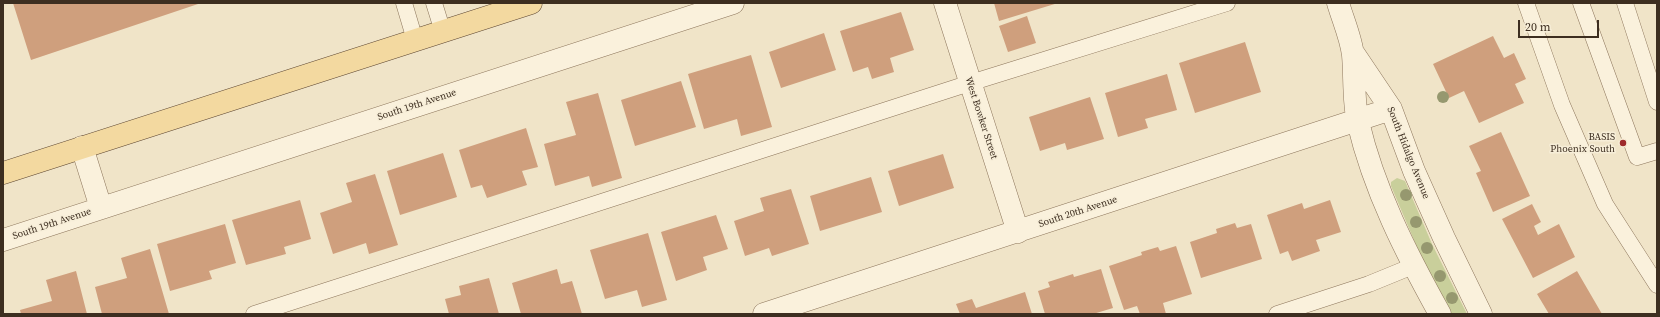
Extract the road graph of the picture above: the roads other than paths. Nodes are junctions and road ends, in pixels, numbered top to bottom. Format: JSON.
{"nodes":[{"id":1,"x":404,"y":3,"type":"edge"},
{"id":2,"x":434,"y":3,"type":"edge"},
{"id":3,"x":531,"y":3,"type":"edge"},
{"id":4,"x":733,"y":3,"type":"edge"},
{"id":5,"x":945,"y":3,"type":"edge"},
{"id":6,"x":1226,"y":3,"type":"edge"},
{"id":7,"x":1338,"y":3,"type":"edge"},
{"id":8,"x":1526,"y":3,"type":"edge"},
{"id":9,"x":1581,"y":3,"type":"edge"},
{"id":10,"x":1624,"y":3,"type":"edge"},
{"id":11,"x":443,"y":32,"type":"junction"},
{"id":12,"x":415,"y":40,"type":"junction"},
{"id":13,"x":1353,"y":53,"type":"junction"},
{"id":14,"x":970,"y":83,"type":"junction"},
{"id":15,"x":1657,"y":102,"type":"edge"},
{"id":16,"x":1391,"y":109,"type":"junction"},
{"id":17,"x":1358,"y":120,"type":"junction"},
{"id":18,"x":82,"y":147,"type":"junction"},
{"id":19,"x":1657,"y":151,"type":"edge"},
{"id":20,"x":3,"y":173,"type":"edge"},
{"id":21,"x":101,"y":208,"type":"junction"},
{"id":22,"x":1018,"y":232,"type":"junction"},
{"id":23,"x":3,"y":240,"type":"edge"},
{"id":24,"x":1413,"y":266,"type":"junction"},
{"id":25,"x":1657,"y":285,"type":"edge"},
{"id":26,"x":254,"y":314,"type":"edge"},
{"id":27,"x":764,"y":314,"type":"edge"},
{"id":28,"x":1277,"y":314,"type":"edge"},
{"id":29,"x":1440,"y":314,"type":"edge"},
{"id":30,"x":1481,"y":314,"type":"edge"}],
"edges":[{"from":1,"to":12,"type":"lane"},
{"from":2,"to":11,"type":"lane"},
{"from":3,"to":11,"type":"main road"},
{"from":4,"to":21,"type":"street","name":"South 19th Avenue"},
{"from":5,"to":14,"type":"street","name":"West Bowker Street"},
{"from":6,"to":14,"type":"lane"},
{"from":7,"to":13,"type":"street"},
{"from":8,"to":25,"type":"lane"},
{"from":9,"to":19,"type":"lane"},
{"from":10,"to":15,"type":"lane"},
{"from":11,"to":12,"type":"main road"},
{"from":12,"to":18,"type":"main road"},
{"from":13,"to":16,"type":"street","name":"South Hidalgo Avenue"},
{"from":13,"to":17,"type":"street"},
{"from":14,"to":22,"type":"street","name":"West Bowker Street"},
{"from":14,"to":26,"type":"lane"},
{"from":16,"to":17,"type":"street","name":"South 20th Avenue"},
{"from":16,"to":30,"type":"street","name":"South Hidalgo Avenue"},
{"from":17,"to":22,"type":"street","name":"South 20th Avenue"},
{"from":17,"to":24,"type":"street"},
{"from":18,"to":20,"type":"main road"},
{"from":18,"to":21,"type":"street","name":"South 19th Avenue"},
{"from":21,"to":23,"type":"street","name":"South 19th Avenue"},
{"from":22,"to":27,"type":"street","name":"South 20th Avenue"},
{"from":24,"to":28,"type":"lane"},
{"from":24,"to":29,"type":"street"}]}
